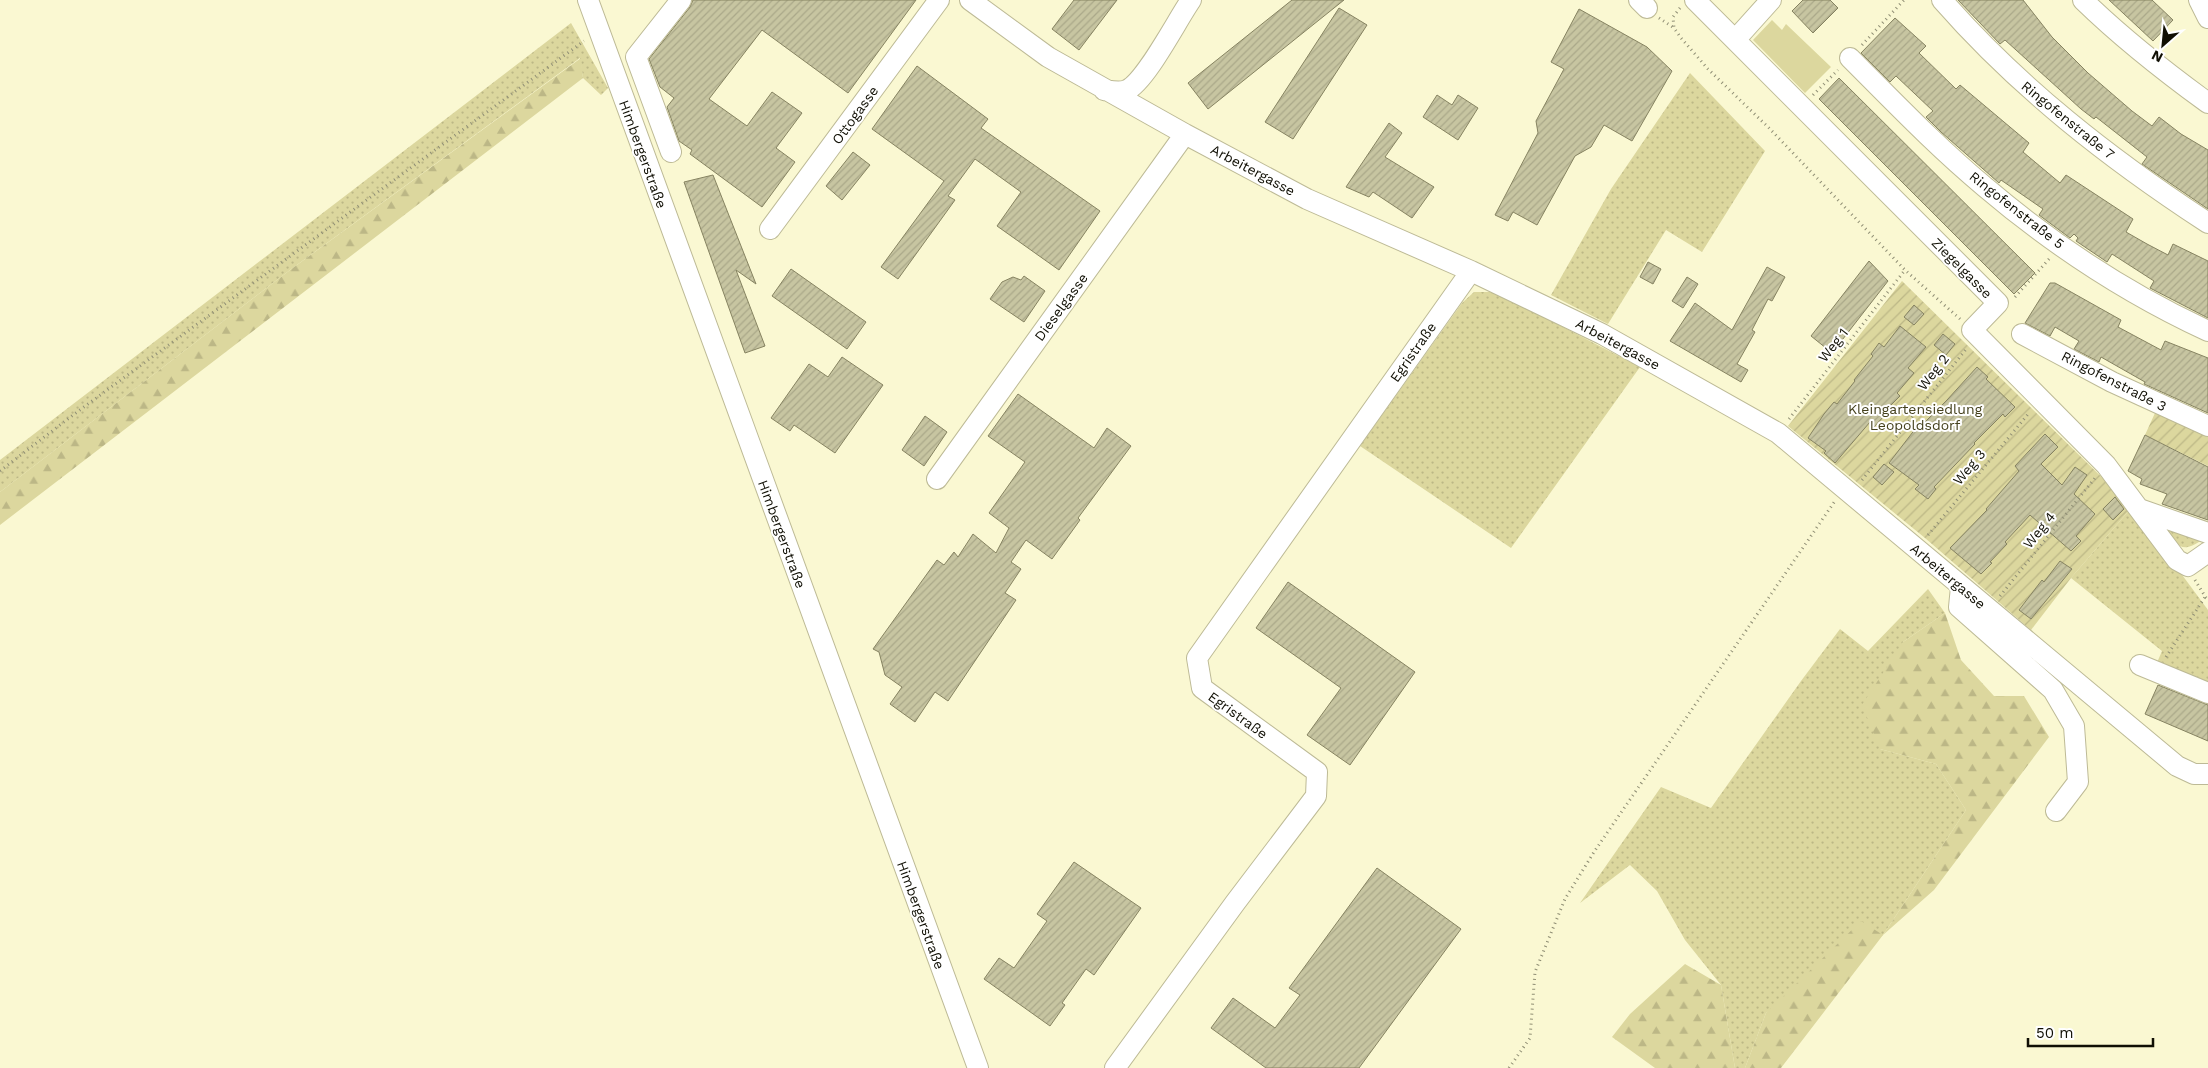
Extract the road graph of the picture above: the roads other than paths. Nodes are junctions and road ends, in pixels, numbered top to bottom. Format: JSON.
{"nodes":[{"id":1,"x":588,"y":0,"type":"edge"},
{"id":2,"x":681,"y":0,"type":"edge"},
{"id":3,"x":939,"y":0,"type":"edge"},
{"id":4,"x":970,"y":0,"type":"edge"},
{"id":5,"x":1191,"y":0,"type":"edge"},
{"id":6,"x":1771,"y":0,"type":"edge"},
{"id":7,"x":1942,"y":0,"type":"edge"},
{"id":8,"x":2083,"y":0,"type":"edge"},
{"id":9,"x":1688,"y":3,"type":"edge"},
{"id":10,"x":1735,"y":40,"type":"junction"},
{"id":11,"x":1850,"y":58,"type":"dead end"},
{"id":12,"x":1104,"y":90,"type":"junction"},
{"id":13,"x":2208,"y":103,"type":"edge"},
{"id":14,"x":1185,"y":134,"type":"junction"},
{"id":15,"x":672,"y":152,"type":"dead end"},
{"id":16,"x":2208,"y":223,"type":"edge"},
{"id":17,"x":770,"y":229,"type":"dead end"},
{"id":18,"x":1470,"y":271,"type":"junction"},
{"id":19,"x":2208,"y":331,"type":"edge"},
{"id":20,"x":2022,"y":334,"type":"dead end"},
{"id":21,"x":2208,"y":426,"type":"edge"},
{"id":22,"x":936,"y":479,"type":"dead end"},
{"id":23,"x":2142,"y":510,"type":"junction"},
{"id":24,"x":2208,"y":533,"type":"edge"},
{"id":25,"x":2208,"y":552,"type":"edge"},
{"id":26,"x":1961,"y":587,"type":"junction"},
{"id":27,"x":2148,"y":668,"type":"road end"},
{"id":28,"x":2208,"y":693,"type":"edge"},
{"id":29,"x":2208,"y":774,"type":"edge"},
{"id":30,"x":2056,"y":811,"type":"dead end"},
{"id":31,"x":949,"y":993,"type":"junction"},
{"id":32,"x":978,"y":1068,"type":"edge"},
{"id":33,"x":985,"y":1068,"type":"edge"},
{"id":34,"x":1115,"y":1068,"type":"edge"}],
"edges":[{"from":1,"to":31,"type":"street","name":"Himbergerstraße"},
{"from":2,"to":15,"type":"street"},
{"from":3,"to":17,"type":"street","name":"Ottogasse"},
{"from":4,"to":12,"type":"street","name":"Arbeitergasse"},
{"from":5,"to":12,"type":"street"},
{"from":6,"to":10,"type":"street"},
{"from":7,"to":16,"type":"street","name":"Ringofenstraße 7"},
{"from":8,"to":13,"type":"street"},
{"from":9,"to":10,"type":"street","name":"Ziegelgasse"},
{"from":10,"to":23,"type":"street","name":"Ziegelgasse"},
{"from":11,"to":19,"type":"street","name":"Ringofenstraße 5"},
{"from":12,"to":14,"type":"street","name":"Arbeitergasse"},
{"from":14,"to":18,"type":"street","name":"Arbeitergasse"},
{"from":14,"to":22,"type":"street","name":"Dieselgasse"},
{"from":18,"to":26,"type":"street","name":"Arbeitergasse"},
{"from":18,"to":34,"type":"street","name":"Egristraße"},
{"from":20,"to":21,"type":"street","name":"Ringofenstraße 3"},
{"from":23,"to":24,"type":"street"},
{"from":23,"to":25,"type":"street"},
{"from":26,"to":29,"type":"street","name":"Arbeitergasse"},
{"from":26,"to":30,"type":"street"},
{"from":27,"to":28,"type":"street"},
{"from":31,"to":32,"type":"street","name":"Himbergerstraße"},
{"from":31,"to":33,"type":"street"}]}
